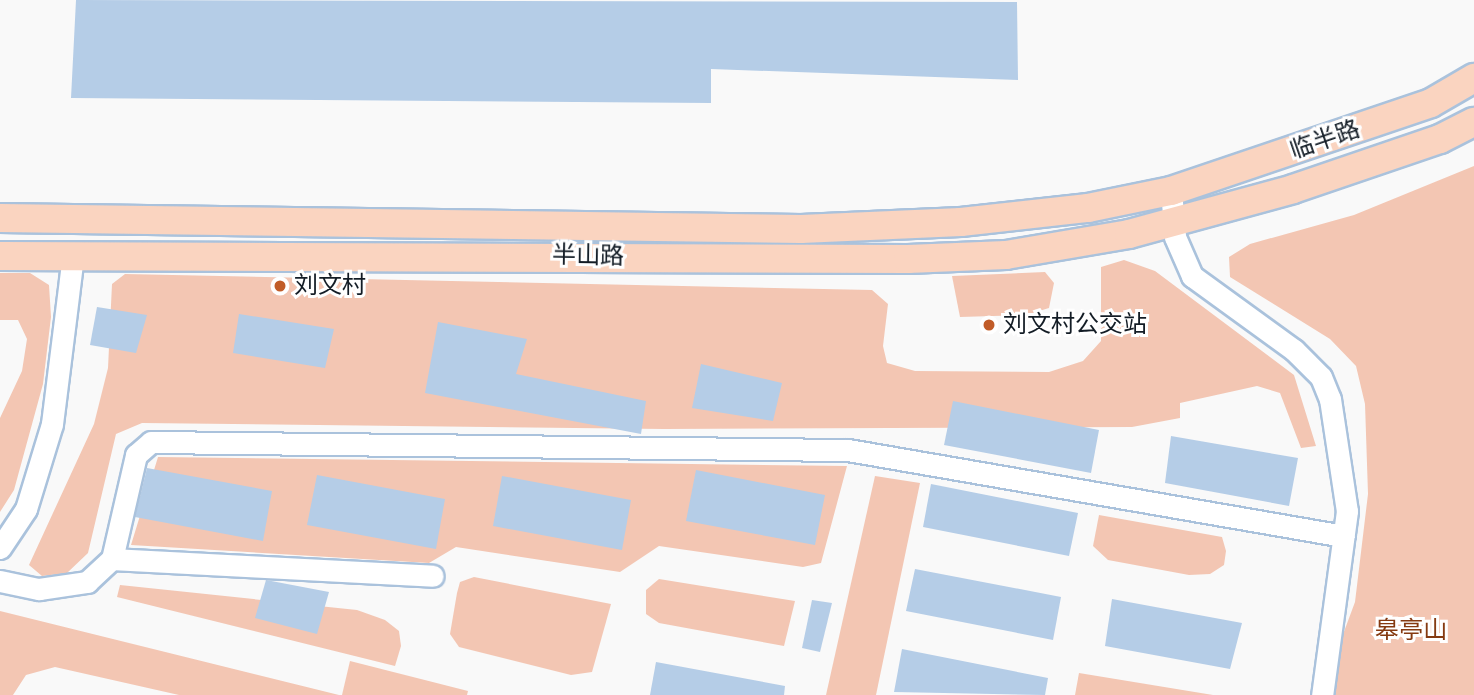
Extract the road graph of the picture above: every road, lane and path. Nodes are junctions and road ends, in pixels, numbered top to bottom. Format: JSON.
{"nodes":[{"id":1,"x":1474,"y":78,"type":"edge"},
{"id":2,"x":1474,"y":122,"type":"edge"},
{"id":3,"x":1171,"y":191,"type":"junction"},
{"id":4,"x":0,"y":218,"type":"edge"},
{"id":5,"x":1173,"y":222,"type":"junction"},
{"id":6,"x":0,"y":256,"type":"edge"},
{"id":7,"x":73,"y":256,"type":"junction"},
{"id":8,"x":1344,"y":536,"type":"junction"},
{"id":9,"x":0,"y":548,"type":"edge"},
{"id":10,"x":112,"y":559,"type":"junction"},
{"id":11,"x":433,"y":576,"type":"dead end"},
{"id":12,"x":0,"y":581,"type":"edge"},
{"id":13,"x":1322,"y":695,"type":"edge"}],
"edges":[{"from":1,"to":3,"type":"main road","name":"临半路"},
{"from":2,"to":5,"type":"main road","name":"临半路"},
{"from":3,"to":4,"type":"main road","name":"半山路"},
{"from":3,"to":5,"type":"street"},
{"from":5,"to":7,"type":"main road","name":"半山路"},
{"from":5,"to":8,"type":"street"},
{"from":6,"to":7,"type":"main road","name":"半山路"},
{"from":7,"to":9,"type":"street"},
{"from":8,"to":10,"type":"street"},
{"from":8,"to":13,"type":"street"},
{"from":10,"to":11,"type":"street"},
{"from":10,"to":12,"type":"street"}]}
